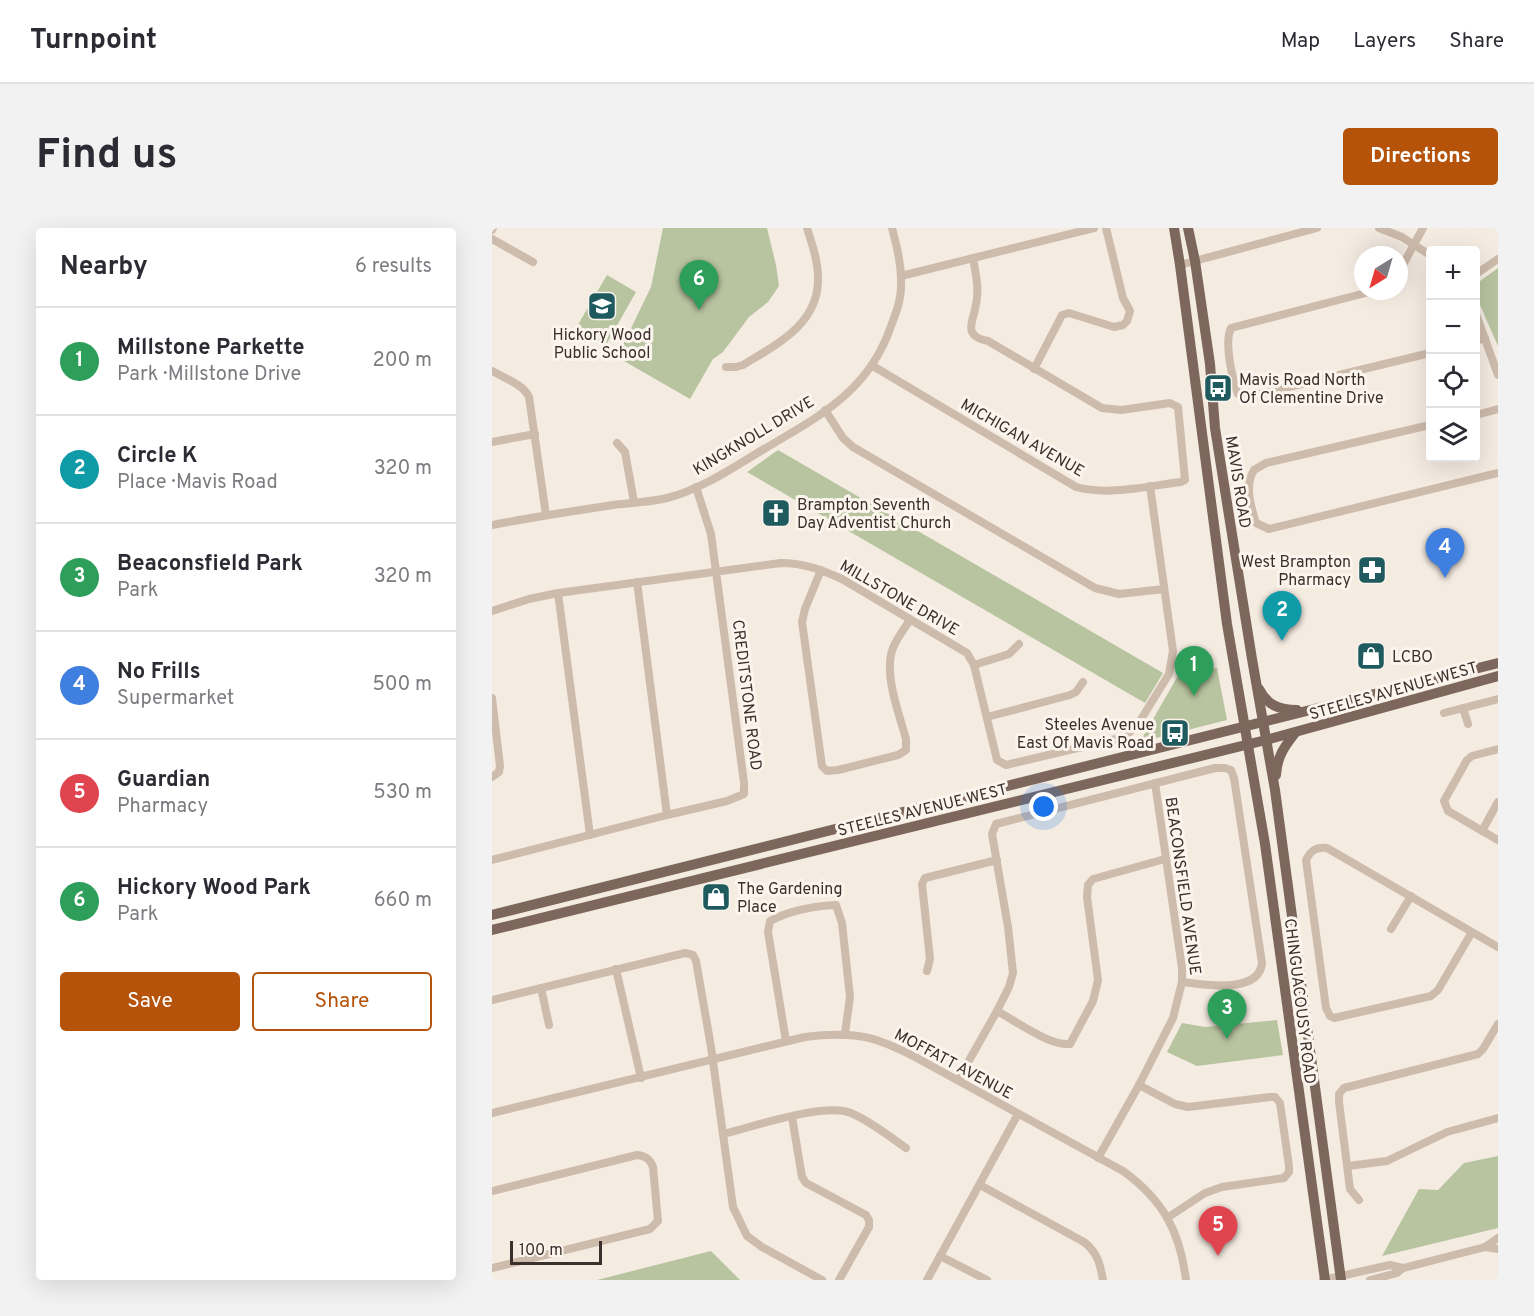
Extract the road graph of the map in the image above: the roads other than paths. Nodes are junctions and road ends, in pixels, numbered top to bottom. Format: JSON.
{"nodes":[{"id":1,"x":807,"y":228,"type":"edge"},
{"id":2,"x":892,"y":228,"type":"edge"},
{"id":3,"x":1094,"y":228,"type":"edge"},
{"id":4,"x":1106,"y":228,"type":"edge"},
{"id":5,"x":1174,"y":228,"type":"edge"},
{"id":6,"x":1188,"y":228,"type":"edge"},
{"id":7,"x":1317,"y":228,"type":"edge"},
{"id":8,"x":1379,"y":228,"type":"edge"},
{"id":9,"x":1423,"y":228,"type":"edge"},
{"id":10,"x":492,"y":239,"type":"edge"},
{"id":11,"x":1415,"y":244,"type":"junction"},
{"id":12,"x":1426,"y":252,"type":"edge"},
{"id":13,"x":1408,"y":256,"type":"edge"},
{"id":14,"x":973,"y":258,"type":"junction"},
{"id":15,"x":1498,"y":259,"type":"edge"},
{"id":16,"x":1195,"y":261,"type":"junction"},
{"id":17,"x":533,"y":262,"type":"dead end"},
{"id":18,"x":1180,"y":265,"type":"junction"},
{"id":19,"x":1480,"y":271,"type":"edge"},
{"id":20,"x":901,"y":276,"type":"junction"},
{"id":21,"x":1354,"y":296,"type":"edge"},
{"id":22,"x":1480,"y":325,"type":"edge"},
{"id":23,"x":1485,"y":338,"type":"junction"},
{"id":24,"x":1480,"y":340,"type":"edge"},
{"id":25,"x":1427,"y":354,"type":"edge"},
{"id":26,"x":873,"y":366,"type":"junction"},
{"id":27,"x":726,"y":367,"type":"dead end"},
{"id":28,"x":1034,"y":369,"type":"junction"},
{"id":29,"x":492,"y":371,"type":"edge"},
{"id":30,"x":1498,"y":375,"type":"edge"},
{"id":31,"x":1498,"y":409,"type":"edge"},
{"id":32,"x":825,"y":411,"type":"junction"},
{"id":33,"x":1480,"y":414,"type":"edge"},
{"id":34,"x":1426,"y":426,"type":"edge"},
{"id":35,"x":1215,"y":428,"type":"junction"},
{"id":36,"x":1201,"y":430,"type":"junction"},
{"id":37,"x":535,"y":434,"type":"junction"},
{"id":38,"x":492,"y":442,"type":"edge"},
{"id":39,"x":617,"y":443,"type":"dead end"},
{"id":40,"x":1498,"y":473,"type":"edge"},
{"id":41,"x":1150,"y":486,"type":"junction"},
{"id":42,"x":696,"y":487,"type":"junction"},
{"id":43,"x":634,"y":502,"type":"junction"},
{"id":44,"x":546,"y":515,"type":"junction"},
{"id":45,"x":492,"y":525,"type":"edge"},
{"id":46,"x":821,"y":570,"type":"junction"},
{"id":47,"x":717,"y":572,"type":"junction"},
{"id":48,"x":637,"y":582,"type":"junction"},
{"id":49,"x":1164,"y":589,"type":"junction"},
{"id":50,"x":558,"y":593,"type":"junction"},
{"id":51,"x":492,"y":610,"type":"edge"},
{"id":52,"x":910,"y":620,"type":"junction"},
{"id":53,"x":1019,"y":644,"type":"dead end"},
{"id":54,"x":1498,"y":663,"type":"edge"},
{"id":55,"x":974,"y":665,"type":"junction"},
{"id":56,"x":1498,"y":676,"type":"edge"},
{"id":57,"x":1083,"y":682,"type":"dead end"},
{"id":58,"x":1256,"y":682,"type":"junction"},
{"id":59,"x":492,"y":698,"type":"edge"},
{"id":60,"x":1498,"y":699,"type":"edge"},
{"id":61,"x":1463,"y":708,"type":"junction"},
{"id":62,"x":1312,"y":710,"type":"junction"},
{"id":63,"x":1444,"y":713,"type":"dead end"},
{"id":64,"x":987,"y":717,"type":"junction"},
{"id":65,"x":1263,"y":723,"type":"junction"},
{"id":66,"x":1467,"y":724,"type":"dead end"},
{"id":67,"x":1245,"y":727,"type":"junction"},
{"id":68,"x":1296,"y":732,"type":"junction"},
{"id":69,"x":1266,"y":740,"type":"junction"},
{"id":70,"x":1248,"y":744,"type":"junction"},
{"id":71,"x":1498,"y":749,"type":"edge"},
{"id":72,"x":492,"y":777,"type":"edge"},
{"id":73,"x":1155,"y":783,"type":"junction"},
{"id":74,"x":1275,"y":790,"type":"junction"},
{"id":75,"x":1498,"y":802,"type":"edge"},
{"id":76,"x":667,"y":815,"type":"junction"},
{"id":77,"x":1482,"y":831,"type":"junction"},
{"id":78,"x":590,"y":835,"type":"junction"},
{"id":79,"x":1498,"y":840,"type":"edge"},
{"id":80,"x":492,"y":860,"type":"edge"},
{"id":81,"x":997,"y":860,"type":"junction"},
{"id":82,"x":1165,"y":860,"type":"junction"},
{"id":83,"x":1411,"y":896,"type":"junction"},
{"id":84,"x":492,"y":915,"type":"edge"},
{"id":85,"x":1391,"y":929,"type":"dead end"},
{"id":86,"x":492,"y":930,"type":"edge"},
{"id":87,"x":1472,"y":932,"type":"junction"},
{"id":88,"x":1498,"y":947,"type":"edge"},
{"id":89,"x":616,"y":969,"type":"junction"},
{"id":90,"x":927,"y":971,"type":"dead end"},
{"id":91,"x":1182,"y":982,"type":"junction"},
{"id":92,"x":541,"y":988,"type":"junction"},
{"id":93,"x":492,"y":1000,"type":"edge"},
{"id":94,"x":997,"y":1011,"type":"junction"},
{"id":95,"x":1498,"y":1024,"type":"edge"},
{"id":96,"x":549,"y":1025,"type":"dead end"},
{"id":97,"x":845,"y":1033,"type":"junction"},
{"id":98,"x":786,"y":1041,"type":"junction"},
{"id":99,"x":712,"y":1060,"type":"junction"},
{"id":100,"x":641,"y":1078,"type":"junction"},
{"id":101,"x":958,"y":1080,"type":"junction"},
{"id":102,"x":1139,"y":1085,"type":"junction"},
{"id":103,"x":492,"y":1113,"type":"edge"},
{"id":104,"x":1018,"y":1114,"type":"junction"},
{"id":105,"x":792,"y":1117,"type":"junction"},
{"id":106,"x":1498,"y":1118,"type":"edge"},
{"id":107,"x":723,"y":1134,"type":"junction"},
{"id":108,"x":906,"y":1148,"type":"dead end"},
{"id":109,"x":1098,"y":1158,"type":"junction"},
{"id":110,"x":1348,"y":1166,"type":"junction"},
{"id":111,"x":980,"y":1185,"type":"junction"},
{"id":112,"x":492,"y":1191,"type":"edge"},
{"id":113,"x":1359,"y":1200,"type":"dead end"},
{"id":114,"x":1167,"y":1218,"type":"junction"},
{"id":115,"x":1498,"y":1238,"type":"edge"},
{"id":116,"x":1485,"y":1247,"type":"junction"},
{"id":117,"x":1498,"y":1249,"type":"edge"},
{"id":118,"x":940,"y":1256,"type":"junction"},
{"id":119,"x":492,"y":1268,"type":"edge"},
{"id":120,"x":1403,"y":1268,"type":"junction"},
{"id":121,"x":1341,"y":1278,"type":"edge"},
{"id":122,"x":822,"y":1280,"type":"edge"},
{"id":123,"x":839,"y":1280,"type":"edge"},
{"id":124,"x":927,"y":1280,"type":"edge"},
{"id":125,"x":987,"y":1280,"type":"edge"},
{"id":126,"x":1103,"y":1280,"type":"edge"},
{"id":127,"x":1186,"y":1280,"type":"edge"},
{"id":128,"x":1324,"y":1280,"type":"edge"},
{"id":129,"x":1370,"y":1280,"type":"edge"}],
"edges":[{"from":1,"to":27,"type":"street"},
{"from":2,"to":20,"type":"street","name":"KINGKNOLL DRIVE"},
{"from":3,"to":14,"type":"street"},
{"from":4,"to":28,"type":"street"},
{"from":5,"to":18,"type":"main road","name":"MAVIS ROAD"},
{"from":6,"to":16,"type":"main road","name":"MAVIS ROAD"},
{"from":7,"to":16,"type":"street"},
{"from":8,"to":11,"type":"street"},
{"from":9,"to":11,"type":"street"},
{"from":10,"to":17,"type":"street"},
{"from":11,"to":12,"type":"street"},
{"from":11,"to":13,"type":"street"},
{"from":14,"to":20,"type":"street"},
{"from":14,"to":28,"type":"street","name":"MICHIGAN AVENUE"},
{"from":15,"to":19,"type":"street"},
{"from":16,"to":18,"type":"street"},
{"from":16,"to":35,"type":"main road","name":"MAVIS ROAD"},
{"from":18,"to":36,"type":"main road","name":"MAVIS ROAD"},
{"from":20,"to":26,"type":"street","name":"KINGKNOLL DRIVE"},
{"from":21,"to":25,"type":"street"},
{"from":22,"to":23,"type":"street"},
{"from":23,"to":24,"type":"street"},
{"from":23,"to":30,"type":"street"},
{"from":26,"to":32,"type":"street","name":"KINGKNOLL DRIVE"},
{"from":26,"to":41,"type":"street","name":"MICHIGAN AVENUE"},
{"from":28,"to":41,"type":"street","name":"MICHIGAN AVENUE"},
{"from":29,"to":37,"type":"street"},
{"from":31,"to":33,"type":"street"},
{"from":32,"to":42,"type":"street","name":"KINGKNOLL DRIVE"},
{"from":32,"to":49,"type":"street"},
{"from":34,"to":40,"type":"street"},
{"from":35,"to":36,"type":"main road"},
{"from":35,"to":58,"type":"main road","name":"MAVIS ROAD"},
{"from":36,"to":67,"type":"main road","name":"MAVIS ROAD"},
{"from":37,"to":38,"type":"street"},
{"from":37,"to":44,"type":"street"},
{"from":39,"to":43,"type":"street"},
{"from":41,"to":49,"type":"street"},
{"from":42,"to":43,"type":"street","name":"KINGKNOLL DRIVE"},
{"from":42,"to":47,"type":"street","name":"CREDITSTONE ROAD"},
{"from":43,"to":44,"type":"street","name":"KINGKNOLL DRIVE"},
{"from":44,"to":45,"type":"street","name":"KINGKNOLL DRIVE"},
{"from":46,"to":47,"type":"street","name":"MILLSTONE DRIVE"},
{"from":46,"to":52,"type":"street","name":"MILLSTONE DRIVE"},
{"from":46,"to":52,"type":"street"},
{"from":47,"to":48,"type":"street","name":"MILLSTONE DRIVE"},
{"from":47,"to":76,"type":"street","name":"CREDITSTONE ROAD"},
{"from":48,"to":50,"type":"street","name":"MILLSTONE DRIVE"},
{"from":48,"to":76,"type":"street"},
{"from":49,"to":64,"type":"street"},
{"from":50,"to":51,"type":"street","name":"MILLSTONE DRIVE"},
{"from":50,"to":78,"type":"street"},
{"from":52,"to":55,"type":"street","name":"MILLSTONE DRIVE"},
{"from":53,"to":55,"type":"street"},
{"from":54,"to":62,"type":"main road","name":"STEELES AVENUE WEST"},
{"from":55,"to":64,"type":"street"},
{"from":56,"to":68,"type":"main road","name":"STEELES AVENUE WEST"},
{"from":57,"to":64,"type":"street"},
{"from":58,"to":62,"type":"main road"},
{"from":58,"to":65,"type":"main road","name":"MAVIS ROAD"},
{"from":59,"to":72,"type":"street"},
{"from":60,"to":61,"type":"street"},
{"from":61,"to":63,"type":"street"},
{"from":61,"to":66,"type":"street"},
{"from":62,"to":65,"type":"main road","name":"STEELES AVENUE WEST"},
{"from":65,"to":67,"type":"main road","name":"STEELES AVENUE WEST"},
{"from":65,"to":69,"type":"main road","name":"MAVIS ROAD"},
{"from":67,"to":70,"type":"main road","name":"CHINGUACOUSY ROAD"},
{"from":67,"to":84,"type":"main road","name":"STEELES AVENUE WEST"},
{"from":68,"to":69,"type":"main road","name":"STEELES AVENUE WEST"},
{"from":68,"to":74,"type":"main road"},
{"from":69,"to":70,"type":"main road","name":"STEELES AVENUE WEST"},
{"from":69,"to":74,"type":"main road","name":"CHINGUACOUSY ROAD"},
{"from":70,"to":86,"type":"main road","name":"STEELES AVENUE WEST"},
{"from":70,"to":128,"type":"main road","name":"CHINGUACOUSY ROAD"},
{"from":71,"to":77,"type":"street"},
{"from":73,"to":81,"type":"street","name":"BEACONSFIELD AVENUE"},
{"from":73,"to":82,"type":"street","name":"BEACONSFIELD AVENUE"},
{"from":73,"to":91,"type":"street"},
{"from":74,"to":121,"type":"main road","name":"CHINGUACOUSY ROAD"},
{"from":75,"to":77,"type":"street"},
{"from":76,"to":78,"type":"street","name":"CREDITSTONE ROAD"},
{"from":77,"to":79,"type":"street"},
{"from":78,"to":80,"type":"street","name":"CREDITSTONE ROAD"},
{"from":81,"to":90,"type":"street"},
{"from":81,"to":94,"type":"street","name":"BEACONSFIELD AVENUE"},
{"from":82,"to":91,"type":"street","name":"BEACONSFIELD AVENUE"},
{"from":82,"to":94,"type":"street"},
{"from":83,"to":85,"type":"street"},
{"from":83,"to":87,"type":"street"},
{"from":83,"to":87,"type":"street"},
{"from":87,"to":88,"type":"street"},
{"from":89,"to":92,"type":"street"},
{"from":89,"to":99,"type":"street"},
{"from":89,"to":100,"type":"street"},
{"from":91,"to":102,"type":"street","name":"BEACONSFIELD AVENUE"},
{"from":92,"to":93,"type":"street"},
{"from":92,"to":96,"type":"street"},
{"from":94,"to":101,"type":"street","name":"BEACONSFIELD AVENUE"},
{"from":95,"to":110,"type":"street"},
{"from":97,"to":98,"type":"street","name":"MOFFATT AVENUE"},
{"from":97,"to":98,"type":"street"},
{"from":97,"to":101,"type":"street","name":"MOFFATT AVENUE"},
{"from":98,"to":99,"type":"street","name":"MOFFATT AVENUE"},
{"from":99,"to":100,"type":"street","name":"MOFFATT AVENUE"},
{"from":99,"to":107,"type":"street"},
{"from":100,"to":103,"type":"street","name":"MOFFATT AVENUE"},
{"from":101,"to":104,"type":"street","name":"MOFFATT AVENUE"},
{"from":102,"to":109,"type":"street","name":"BEACONSFIELD AVENUE"},
{"from":102,"to":114,"type":"street"},
{"from":104,"to":109,"type":"street","name":"MOFFATT AVENUE"},
{"from":104,"to":111,"type":"street"},
{"from":105,"to":107,"type":"street"},
{"from":105,"to":108,"type":"street"},
{"from":105,"to":123,"type":"street"},
{"from":106,"to":110,"type":"street"},
{"from":107,"to":122,"type":"street"},
{"from":109,"to":114,"type":"street","name":"MOFFATT AVENUE"},
{"from":110,"to":113,"type":"street"},
{"from":111,"to":118,"type":"street"},
{"from":111,"to":126,"type":"street"},
{"from":112,"to":119,"type":"street"},
{"from":114,"to":127,"type":"street","name":"MOFFATT AVENUE"},
{"from":115,"to":116,"type":"street"},
{"from":116,"to":117,"type":"street"},
{"from":116,"to":120,"type":"street"},
{"from":118,"to":124,"type":"street"},
{"from":118,"to":125,"type":"street"},
{"from":120,"to":121,"type":"street"},
{"from":120,"to":129,"type":"street"},
{"from":121,"to":128,"type":"street"}]}
